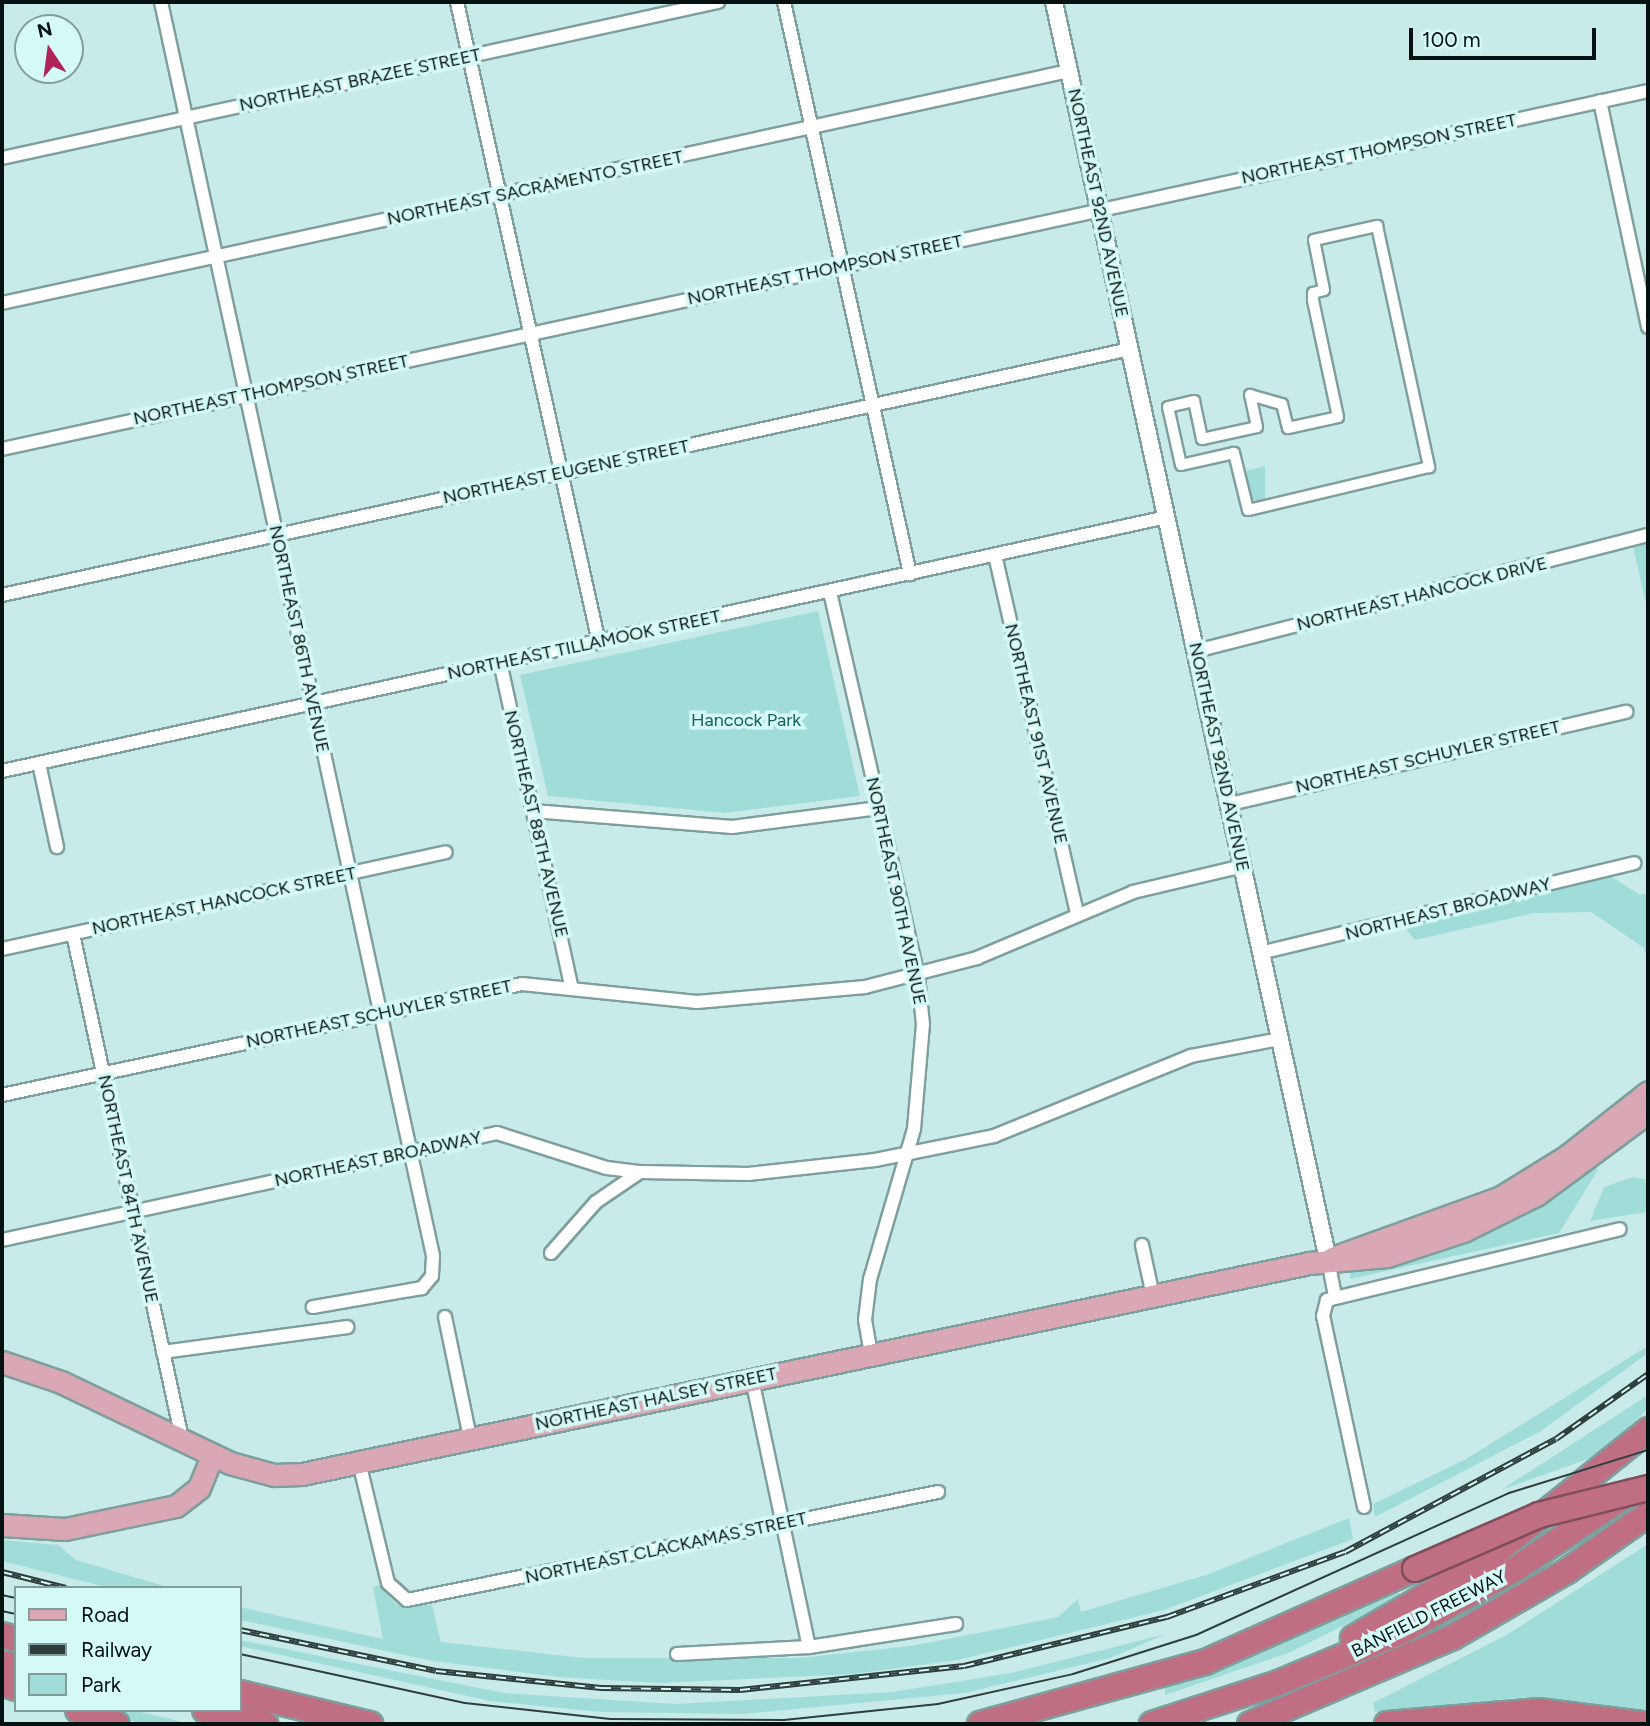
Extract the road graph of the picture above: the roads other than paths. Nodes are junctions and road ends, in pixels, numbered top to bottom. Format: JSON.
{"nodes":[{"id":1,"x":161,"y":2,"type":"edge"},
{"id":2,"x":457,"y":2,"type":"edge"},
{"id":3,"x":718,"y":2,"type":"edge"},
{"id":4,"x":784,"y":2,"type":"edge"},
{"id":5,"x":1054,"y":2,"type":"edge"},
{"id":6,"x":469,"y":55,"type":"junction"},
{"id":7,"x":1069,"y":71,"type":"junction"},
{"id":8,"x":1648,"y":91,"type":"edge"},
{"id":9,"x":1600,"y":101,"type":"junction"},
{"id":10,"x":187,"y":117,"type":"junction"},
{"id":11,"x":812,"y":128,"type":"junction"},
{"id":12,"x":2,"y":158,"type":"edge"},
{"id":13,"x":500,"y":195,"type":"junction"},
{"id":14,"x":1100,"y":210,"type":"junction"},
{"id":15,"x":1377,"y":226,"type":"joint"},
{"id":16,"x":217,"y":257,"type":"junction"},
{"id":17,"x":842,"y":266,"type":"junction"},
{"id":18,"x":2,"y":303,"type":"edge"},
{"id":19,"x":1648,"y":327,"type":"edge"},
{"id":20,"x":530,"y":333,"type":"junction"},
{"id":21,"x":1130,"y":349,"type":"junction"},
{"id":22,"x":248,"y":395,"type":"junction"},
{"id":23,"x":873,"y":405,"type":"junction"},
{"id":24,"x":2,"y":449,"type":"edge"},
{"id":25,"x":561,"y":474,"type":"junction"},
{"id":26,"x":1167,"y":517,"type":"junction"},
{"id":27,"x":277,"y":535,"type":"junction"},
{"id":28,"x":1648,"y":535,"type":"edge"},
{"id":29,"x":995,"y":555,"type":"junction"},
{"id":30,"x":910,"y":574,"type":"junction"},
{"id":31,"x":830,"y":592,"type":"junction"},
{"id":32,"x":2,"y":595,"type":"edge"},
{"id":33,"x":599,"y":643,"type":"junction"},
{"id":34,"x":1196,"y":651,"type":"junction"},
{"id":35,"x":500,"y":663,"type":"junction"},
{"id":36,"x":313,"y":703,"type":"junction"},
{"id":37,"x":1626,"y":712,"type":"dead end"},
{"id":38,"x":38,"y":763,"type":"junction"},
{"id":39,"x":2,"y":771,"type":"edge"},
{"id":40,"x":1230,"y":804,"type":"junction"},
{"id":41,"x":879,"y":808,"type":"junction"},
{"id":42,"x":533,"y":811,"type":"junction"},
{"id":43,"x":57,"y":847,"type":"dead end"},
{"id":44,"x":446,"y":852,"type":"dead end"},
{"id":45,"x":1634,"y":863,"type":"dead end"},
{"id":46,"x":1243,"y":866,"type":"junction"},
{"id":47,"x":348,"y":874,"type":"junction"},
{"id":48,"x":1077,"y":913,"type":"junction"},
{"id":49,"x":73,"y":934,"type":"junction"},
{"id":50,"x":2,"y":949,"type":"edge"},
{"id":51,"x":1260,"y":953,"type":"junction"},
{"id":52,"x":918,"y":976,"type":"junction"},
{"id":53,"x":571,"y":986,"type":"junction"},
{"id":54,"x":379,"y":1011,"type":"junction"},
{"id":55,"x":1279,"y":1039,"type":"junction"},
{"id":56,"x":104,"y":1073,"type":"junction"},
{"id":57,"x":1648,"y":1092,"type":"edge"},
{"id":58,"x":2,"y":1095,"type":"edge"},
{"id":59,"x":1648,"y":1112,"type":"edge"},
{"id":60,"x":409,"y":1151,"type":"junction"},
{"id":61,"x":906,"y":1155,"type":"junction"},
{"id":62,"x":641,"y":1172,"type":"junction"},
{"id":63,"x":1553,"y":1175,"type":"junction"},
{"id":64,"x":135,"y":1212,"type":"junction"},
{"id":65,"x":1620,"y":1229,"type":"dead end"},
{"id":66,"x":2,"y":1240,"type":"edge"},
{"id":67,"x":1142,"y":1245,"type":"dead end"},
{"id":68,"x":551,"y":1253,"type":"dead end"},
{"id":69,"x":1328,"y":1260,"type":"junction"},
{"id":70,"x":1153,"y":1296,"type":"junction"},
{"id":71,"x":1335,"y":1297,"type":"junction"},
{"id":72,"x":313,"y":1307,"type":"dead end"},
{"id":73,"x":445,"y":1317,"type":"dead end"},
{"id":74,"x":347,"y":1327,"type":"dead end"},
{"id":75,"x":163,"y":1352,"type":"junction"},
{"id":76,"x":871,"y":1354,"type":"junction"},
{"id":77,"x":2,"y":1362,"type":"edge"},
{"id":78,"x":752,"y":1379,"type":"junction"},
{"id":79,"x":1648,"y":1430,"type":"edge"},
{"id":80,"x":470,"y":1438,"type":"junction"},
{"id":81,"x":183,"y":1443,"type":"junction"},
{"id":82,"x":212,"y":1455,"type":"junction"},
{"id":83,"x":359,"y":1462,"type":"junction"},
{"id":84,"x":1648,"y":1479,"type":"edge"},
{"id":85,"x":1648,"y":1488,"type":"edge"},
{"id":86,"x":938,"y":1492,"type":"dead end"},
{"id":87,"x":1364,"y":1507,"type":"dead end"},
{"id":88,"x":1648,"y":1514,"type":"edge"},
{"id":89,"x":783,"y":1524,"type":"junction"},
{"id":90,"x":2,"y":1525,"type":"edge"},
{"id":91,"x":956,"y":1624,"type":"dead end"},
{"id":92,"x":809,"y":1647,"type":"junction"},
{"id":93,"x":677,"y":1654,"type":"dead end"},
{"id":94,"x":1278,"y":1683,"type":"junction"},
{"id":95,"x":242,"y":1693,"type":"edge"},
{"id":96,"x":84,"y":1712,"type":"edge"},
{"id":97,"x":214,"y":1712,"type":"edge"},
{"id":98,"x":117,"y":1724,"type":"edge"},
{"id":99,"x":265,"y":1724,"type":"edge"},
{"id":100,"x":370,"y":1724,"type":"edge"},
{"id":101,"x":980,"y":1724,"type":"edge"},
{"id":102,"x":1152,"y":1724,"type":"edge"},
{"id":103,"x":1250,"y":1724,"type":"edge"},
{"id":104,"x":1387,"y":1724,"type":"edge"},
{"id":105,"x":1644,"y":1724,"type":"edge"}],
"edges":[{"from":1,"to":10,"type":"street","name":"NORTHEAST 86TH AVENUE"},
{"from":2,"to":6,"type":"street"},
{"from":3,"to":6,"type":"street","name":"NORTHEAST BRAZEE STREET"},
{"from":4,"to":11,"type":"street"},
{"from":5,"to":7,"type":"street","name":"NORTHEAST 92ND AVENUE"},
{"from":6,"to":10,"type":"street","name":"NORTHEAST BRAZEE STREET"},
{"from":6,"to":13,"type":"street"},
{"from":7,"to":11,"type":"street","name":"NORTHEAST SACRAMENTO STREET"},
{"from":7,"to":14,"type":"street","name":"NORTHEAST 92ND AVENUE"},
{"from":8,"to":9,"type":"street","name":"NORTHEAST THOMPSON STREET"},
{"from":9,"to":14,"type":"street","name":"NORTHEAST THOMPSON STREET"},
{"from":9,"to":19,"type":"street"},
{"from":10,"to":12,"type":"street","name":"NORTHEAST BRAZEE STREET"},
{"from":10,"to":16,"type":"street","name":"NORTHEAST 86TH AVENUE"},
{"from":11,"to":13,"type":"street","name":"NORTHEAST SACRAMENTO STREET"},
{"from":11,"to":17,"type":"street"},
{"from":13,"to":16,"type":"street","name":"NORTHEAST SACRAMENTO STREET"},
{"from":13,"to":20,"type":"street"},
{"from":14,"to":17,"type":"street","name":"NORTHEAST THOMPSON STREET"},
{"from":14,"to":21,"type":"street","name":"NORTHEAST 92ND AVENUE"},
{"from":15,"to":15,"type":"street"},
{"from":16,"to":18,"type":"street","name":"NORTHEAST SACRAMENTO STREET"},
{"from":16,"to":22,"type":"street","name":"NORTHEAST 86TH AVENUE"},
{"from":17,"to":20,"type":"street","name":"NORTHEAST THOMPSON STREET"},
{"from":17,"to":23,"type":"street"},
{"from":20,"to":22,"type":"street","name":"NORTHEAST THOMPSON STREET"},
{"from":20,"to":25,"type":"street"},
{"from":21,"to":23,"type":"street","name":"NORTHEAST EUGENE STREET"},
{"from":21,"to":26,"type":"street","name":"NORTHEAST 92ND AVENUE"},
{"from":22,"to":24,"type":"street","name":"NORTHEAST THOMPSON STREET"},
{"from":22,"to":27,"type":"street","name":"NORTHEAST 86TH AVENUE"},
{"from":23,"to":25,"type":"street","name":"NORTHEAST EUGENE STREET"},
{"from":23,"to":30,"type":"street"},
{"from":25,"to":27,"type":"street","name":"NORTHEAST EUGENE STREET"},
{"from":25,"to":33,"type":"street"},
{"from":26,"to":29,"type":"street","name":"NORTHEAST TILLAMOOK STREET"},
{"from":26,"to":34,"type":"street","name":"NORTHEAST 92ND AVENUE"},
{"from":27,"to":32,"type":"street","name":"NORTHEAST EUGENE STREET"},
{"from":27,"to":36,"type":"street","name":"NORTHEAST 86TH AVENUE"},
{"from":28,"to":34,"type":"street","name":"NORTHEAST HANCOCK DRIVE"},
{"from":29,"to":30,"type":"street","name":"NORTHEAST TILLAMOOK STREET"},
{"from":29,"to":48,"type":"street","name":"NORTHEAST 91ST AVENUE"},
{"from":30,"to":31,"type":"street","name":"NORTHEAST TILLAMOOK STREET"},
{"from":31,"to":33,"type":"street","name":"NORTHEAST TILLAMOOK STREET"},
{"from":31,"to":41,"type":"street","name":"NORTHEAST 90TH AVENUE"},
{"from":33,"to":35,"type":"street","name":"NORTHEAST TILLAMOOK STREET"},
{"from":34,"to":40,"type":"street","name":"NORTHEAST 92ND AVENUE"},
{"from":35,"to":36,"type":"street","name":"NORTHEAST TILLAMOOK STREET"},
{"from":35,"to":42,"type":"street","name":"NORTHEAST 88TH AVENUE"},
{"from":36,"to":38,"type":"street","name":"NORTHEAST TILLAMOOK STREET"},
{"from":36,"to":47,"type":"street","name":"NORTHEAST 86TH AVENUE"},
{"from":37,"to":40,"type":"street","name":"NORTHEAST SCHUYLER STREET"},
{"from":38,"to":39,"type":"street","name":"NORTHEAST TILLAMOOK STREET"},
{"from":38,"to":43,"type":"street"},
{"from":40,"to":46,"type":"street","name":"NORTHEAST 92ND AVENUE"},
{"from":41,"to":42,"type":"street"},
{"from":41,"to":52,"type":"street","name":"NORTHEAST 90TH AVENUE"},
{"from":42,"to":53,"type":"street","name":"NORTHEAST 88TH AVENUE"},
{"from":44,"to":47,"type":"street","name":"NORTHEAST HANCOCK STREET"},
{"from":45,"to":51,"type":"street","name":"NORTHEAST BROADWAY"},
{"from":46,"to":48,"type":"street","name":"NORTHEAST SCHUYLER STREET"},
{"from":46,"to":51,"type":"street","name":"NORTHEAST 92ND AVENUE"},
{"from":47,"to":49,"type":"street","name":"NORTHEAST HANCOCK STREET"},
{"from":47,"to":54,"type":"street","name":"NORTHEAST 86TH AVENUE"},
{"from":48,"to":52,"type":"street","name":"NORTHEAST SCHUYLER STREET"},
{"from":49,"to":50,"type":"street","name":"NORTHEAST HANCOCK STREET"},
{"from":49,"to":56,"type":"street","name":"NORTHEAST 84TH AVENUE"},
{"from":51,"to":55,"type":"street","name":"NORTHEAST 92ND AVENUE"},
{"from":52,"to":53,"type":"street","name":"NORTHEAST SCHUYLER STREET"},
{"from":52,"to":61,"type":"street","name":"NORTHEAST 90TH AVENUE"},
{"from":53,"to":54,"type":"street","name":"NORTHEAST SCHUYLER STREET"},
{"from":54,"to":56,"type":"street","name":"NORTHEAST SCHUYLER STREET"},
{"from":54,"to":60,"type":"street","name":"NORTHEAST 86TH AVENUE"},
{"from":55,"to":61,"type":"street","name":"NORTHEAST BROADWAY"},
{"from":55,"to":69,"type":"street","name":"NORTHEAST 92ND AVENUE"},
{"from":56,"to":58,"type":"street","name":"NORTHEAST SCHUYLER STREET"},
{"from":56,"to":64,"type":"street","name":"NORTHEAST 84TH AVENUE"},
{"from":57,"to":63,"type":"main road","name":"NORTHEAST HALSEY STREET"},
{"from":59,"to":63,"type":"main road","name":"NORTHEAST HALSEY STREET"},
{"from":60,"to":62,"type":"street","name":"NORTHEAST BROADWAY"},
{"from":60,"to":64,"type":"street","name":"NORTHEAST BROADWAY"},
{"from":60,"to":72,"type":"street","name":"NORTHEAST 86TH AVENUE"},
{"from":61,"to":62,"type":"street","name":"NORTHEAST BROADWAY"},
{"from":61,"to":76,"type":"street","name":"NORTHEAST 90TH AVENUE"},
{"from":62,"to":68,"type":"street"},
{"from":63,"to":69,"type":"main road","name":"NORTHEAST HALSEY STREET"},
{"from":64,"to":66,"type":"street","name":"NORTHEAST BROADWAY"},
{"from":64,"to":75,"type":"street","name":"NORTHEAST 84TH AVENUE"},
{"from":65,"to":71,"type":"street"},
{"from":67,"to":70,"type":"street"},
{"from":69,"to":70,"type":"main road","name":"NORTHEAST HALSEY STREET"},
{"from":69,"to":71,"type":"street","name":"NORTHEAST 92ND AVENUE"},
{"from":70,"to":76,"type":"main road","name":"NORTHEAST HALSEY STREET"},
{"from":71,"to":87,"type":"street"},
{"from":73,"to":80,"type":"street"},
{"from":74,"to":75,"type":"street"},
{"from":75,"to":81,"type":"street","name":"NORTHEAST 84TH AVENUE"},
{"from":76,"to":78,"type":"main road","name":"NORTHEAST HALSEY STREET"},
{"from":77,"to":81,"type":"main road","name":"NORTHEAST HALSEY STREET"},
{"from":78,"to":80,"type":"main road","name":"NORTHEAST HALSEY STREET"},
{"from":78,"to":89,"type":"street"},
{"from":79,"to":94,"type":"highway"},
{"from":80,"to":83,"type":"main road","name":"NORTHEAST HALSEY STREET"},
{"from":81,"to":82,"type":"main road","name":"NORTHEAST HALSEY STREET"},
{"from":82,"to":83,"type":"main road","name":"NORTHEAST HALSEY STREET"},
{"from":82,"to":90,"type":"main road"},
{"from":83,"to":89,"type":"street","name":"NORTHEAST CLACKAMAS STREET"},
{"from":84,"to":94,"type":"highway","name":"BANFIELD FREEWAY"},
{"from":85,"to":101,"type":"highway","bridge":true},
{"from":86,"to":89,"type":"street","name":"NORTHEAST CLACKAMAS STREET"},
{"from":88,"to":103,"type":"highway","name":"BANFIELD FREEWAY"},
{"from":89,"to":92,"type":"street"},
{"from":91,"to":92,"type":"street"},
{"from":92,"to":93,"type":"street"},
{"from":94,"to":102,"type":"highway","name":"BANFIELD FREEWAY"},
{"from":95,"to":100,"type":"highway"},
{"from":96,"to":98,"type":"highway"},
{"from":97,"to":99,"type":"highway"},
{"from":104,"to":105,"type":"highway"}]}
